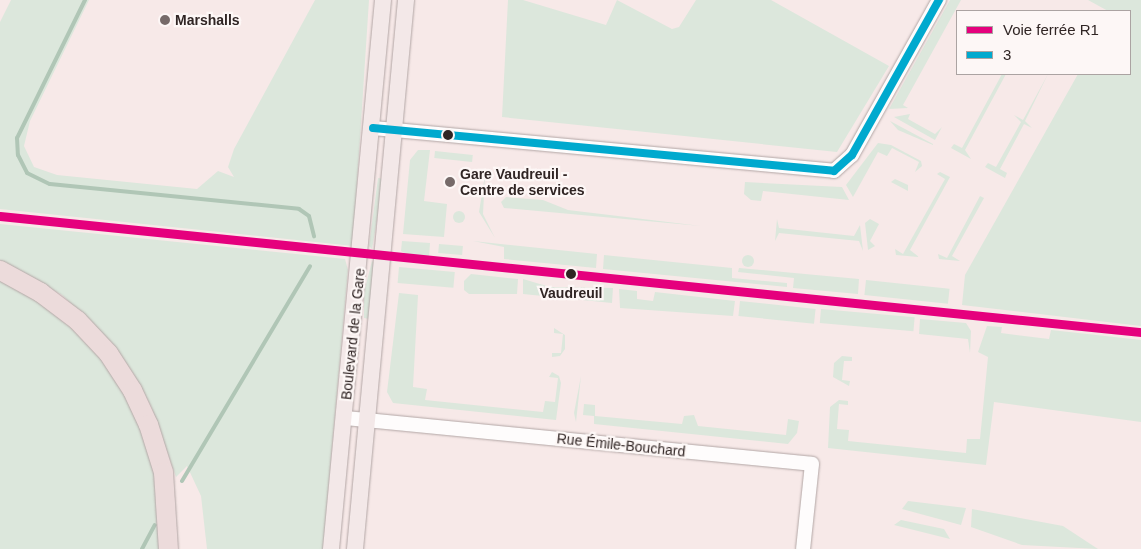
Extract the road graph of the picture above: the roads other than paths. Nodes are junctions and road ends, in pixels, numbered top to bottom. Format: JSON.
{"nodes":[{"id":1,"x":383,"y":0,"type":"edge"},
{"id":2,"x":406,"y":0,"type":"edge"},
{"id":3,"x":938,"y":0,"type":"edge"},
{"id":4,"x":373,"y":128,"type":"junction"},
{"id":5,"x":396,"y":130,"type":"junction"},
{"id":6,"x":0,"y":270,"type":"edge"},
{"id":7,"x":345,"y":418,"type":"junction"},
{"id":8,"x":368,"y":420,"type":"junction"},
{"id":9,"x":168,"y":549,"type":"edge"},
{"id":10,"x":331,"y":549,"type":"edge"},
{"id":11,"x":355,"y":549,"type":"edge"},
{"id":12,"x":803,"y":549,"type":"edge"}],
"edges":[{"from":1,"to":4,"type":"main road","name":"Boulevard de la Gare"},
{"from":2,"to":5,"type":"main road","name":"Boulevard de la Gare"},
{"from":3,"to":5,"type":"street"},
{"from":4,"to":5,"type":"street"},
{"from":4,"to":7,"type":"main road","name":"Boulevard de la Gare"},
{"from":5,"to":8,"type":"main road","name":"Boulevard de la Gare"},
{"from":6,"to":9,"type":"highway"},
{"from":7,"to":8,"type":"street","name":"Rue Émile-Bouchard"},
{"from":7,"to":10,"type":"main road","name":"Boulevard de la Gare"},
{"from":8,"to":11,"type":"main road","name":"Boulevard de la Gare"},
{"from":8,"to":12,"type":"street","name":"Rue Émile-Bouchard"}]}
